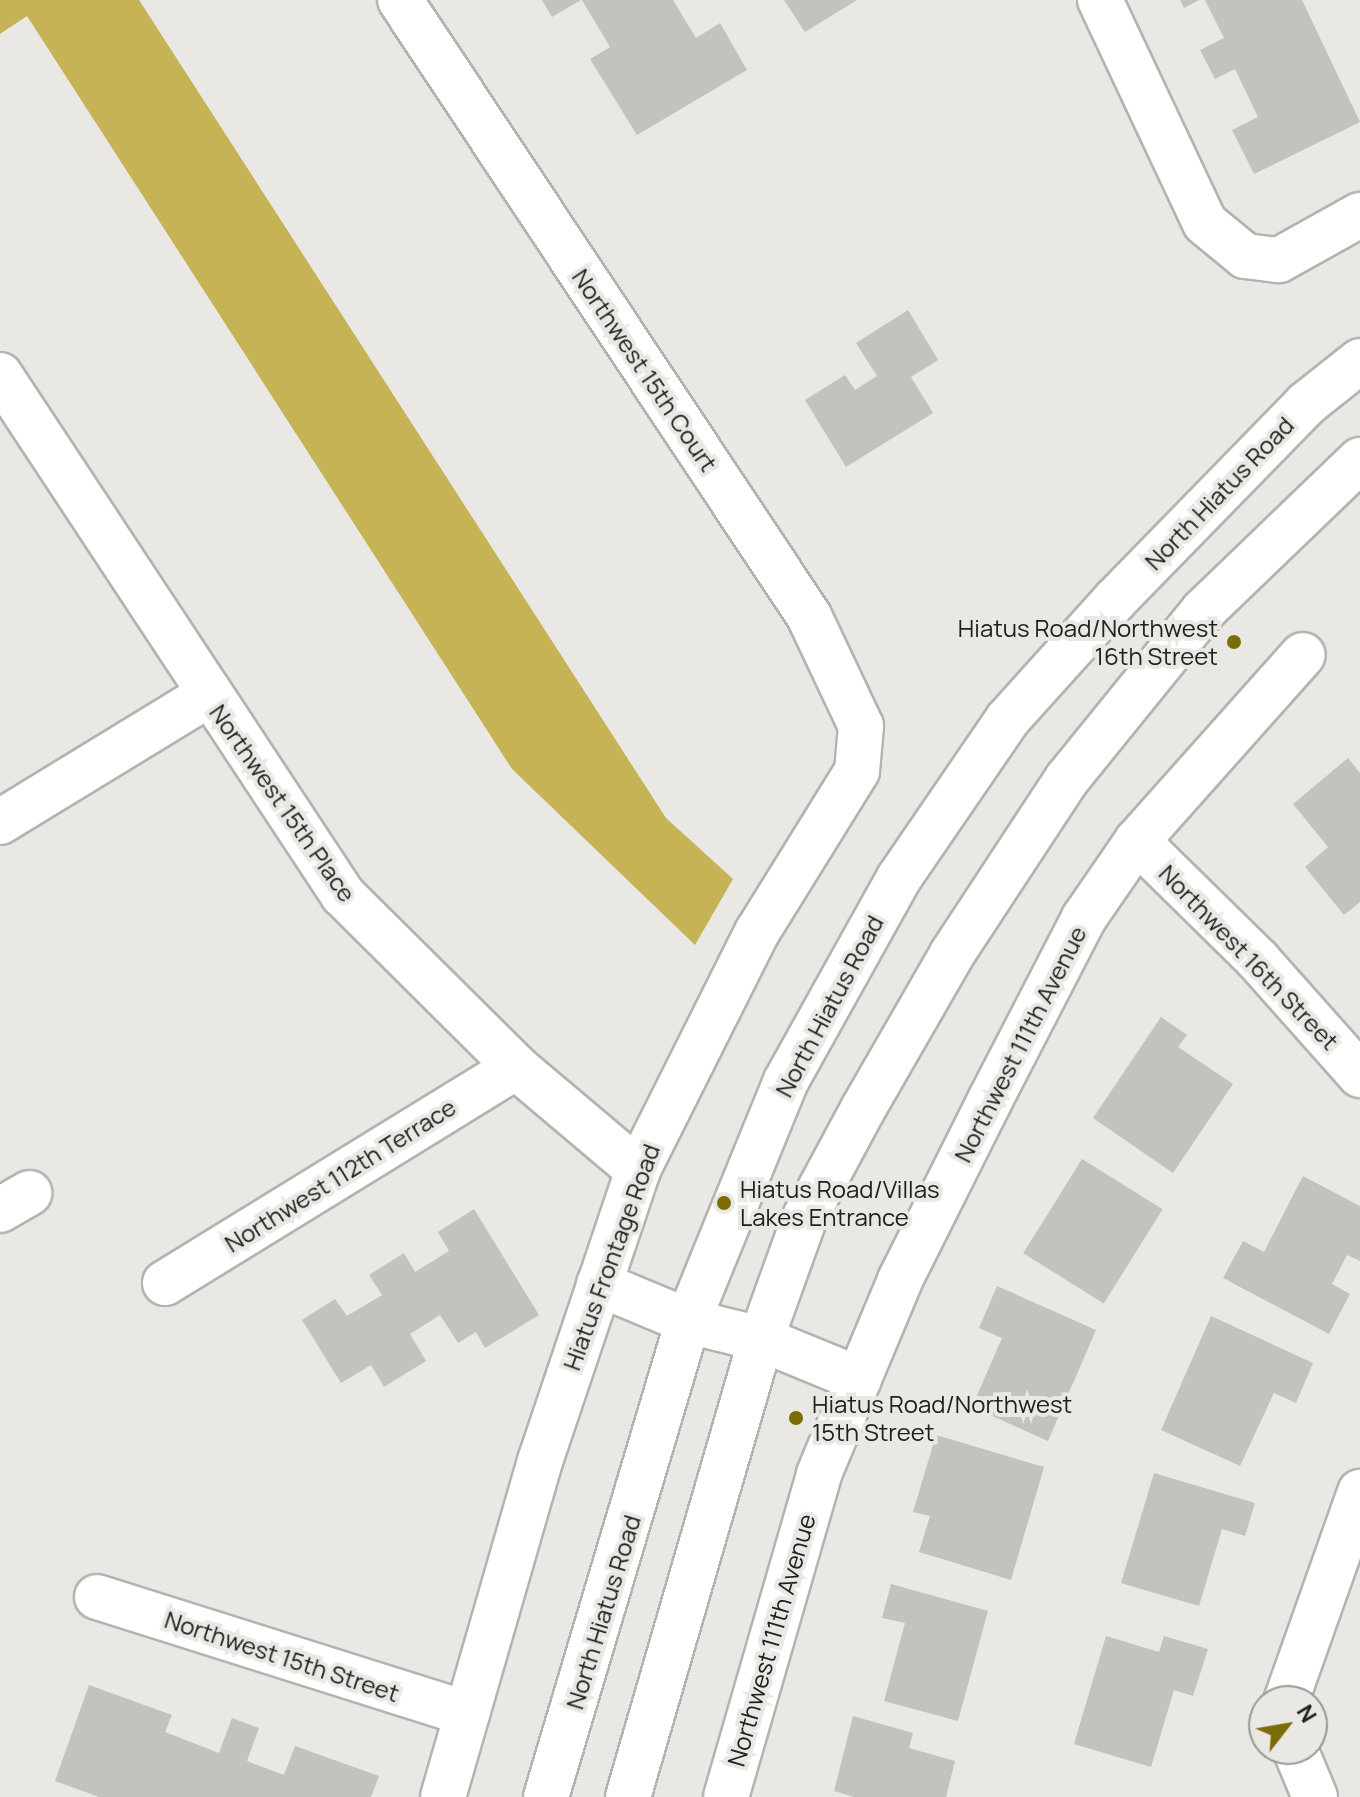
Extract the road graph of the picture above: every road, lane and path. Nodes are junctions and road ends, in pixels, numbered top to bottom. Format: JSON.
{"nodes":[{"id":1,"x":400,"y":0,"type":"edge"},
{"id":2,"x":1100,"y":0,"type":"edge"},
{"id":3,"x":1360,"y":215,"type":"edge"},
{"id":4,"x":1360,"y":361,"type":"edge"},
{"id":5,"x":0,"y":375,"type":"edge"},
{"id":6,"x":1360,"y":460,"type":"edge"},
{"id":7,"x":1303,"y":655,"type":"dead end"},
{"id":8,"x":208,"y":695,"type":"junction"},
{"id":9,"x":861,"y":753,"type":"joint"},
{"id":10,"x":0,"y":822,"type":"edge"},
{"id":11,"x":1137,"y":841,"type":"junction"},
{"id":12,"x":516,"y":1067,"type":"junction"},
{"id":13,"x":1360,"y":1075,"type":"edge"},
{"id":14,"x":638,"y":1170,"type":"junction"},
{"id":15,"x":165,"y":1283,"type":"dead end"},
{"id":16,"x":599,"y":1284,"type":"junction"},
{"id":17,"x":688,"y":1321,"type":"junction"},
{"id":18,"x":761,"y":1339,"type":"junction"},
{"id":19,"x":859,"y":1379,"type":"junction"},
{"id":20,"x":1360,"y":1492,"type":"edge"},
{"id":21,"x":97,"y":1597,"type":"dead end"},
{"id":22,"x":1292,"y":1685,"type":"edge"},
{"id":23,"x":467,"y":1714,"type":"junction"},
{"id":24,"x":1302,"y":1765,"type":"edge"},
{"id":25,"x":443,"y":1797,"type":"edge"},
{"id":26,"x":546,"y":1797,"type":"edge"},
{"id":27,"x":628,"y":1797,"type":"edge"},
{"id":28,"x":726,"y":1797,"type":"edge"},
{"id":29,"x":1315,"y":1797,"type":"edge"}],
"edges":[{"from":1,"to":9,"type":"street","name":"Northwest 15th Court"},
{"from":2,"to":3,"type":"street"},
{"from":4,"to":17,"type":"street","name":"North Hiatus Road"},
{"from":5,"to":8,"type":"street","name":"Northwest 15th Place"},
{"from":6,"to":18,"type":"street"},
{"from":7,"to":11,"type":"street","name":"Northwest 111th Avenue"},
{"from":8,"to":10,"type":"street"},
{"from":8,"to":12,"type":"street","name":"Northwest 15th Place"},
{"from":9,"to":14,"type":"street","name":"Hiatus Frontage Road"},
{"from":11,"to":13,"type":"street","name":"Northwest 16th Street"},
{"from":11,"to":19,"type":"street","name":"Northwest 111th Avenue"},
{"from":12,"to":14,"type":"street","name":"Northwest 15th Place"},
{"from":12,"to":15,"type":"street","name":"Northwest 112th Terrace"},
{"from":14,"to":16,"type":"street","name":"Hiatus Frontage Road"},
{"from":16,"to":17,"type":"street"},
{"from":16,"to":23,"type":"street","name":"Hiatus Frontage Road"},
{"from":17,"to":18,"type":"street"},
{"from":17,"to":26,"type":"street","name":"North Hiatus Road"},
{"from":18,"to":19,"type":"street"},
{"from":18,"to":27,"type":"street"},
{"from":19,"to":28,"type":"street","name":"Northwest 111th Avenue"},
{"from":20,"to":22,"type":"street"},
{"from":21,"to":23,"type":"street","name":"Northwest 15th Street"},
{"from":23,"to":25,"type":"street","name":"Hiatus Frontage Road"},
{"from":24,"to":29,"type":"street"}]}
